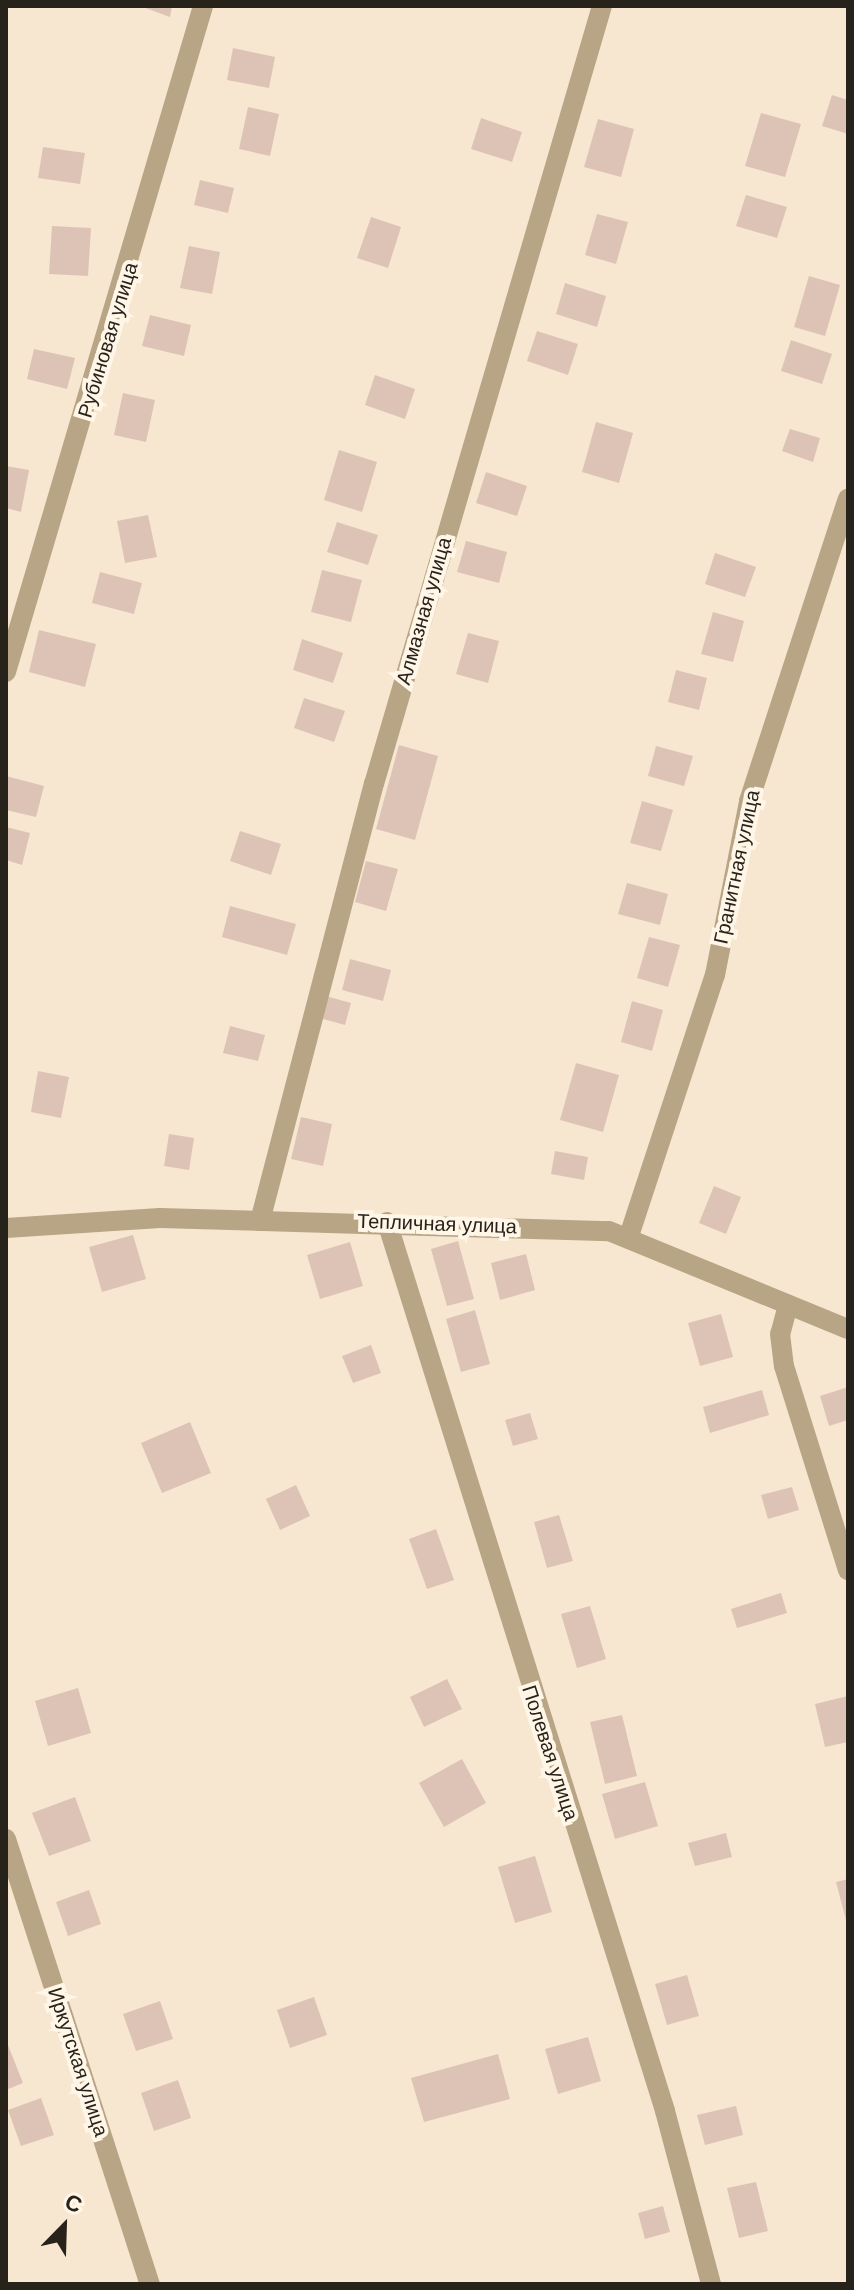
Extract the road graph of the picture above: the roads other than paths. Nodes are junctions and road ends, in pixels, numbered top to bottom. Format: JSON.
{"nodes":[{"id":1,"x":203,"y":6,"type":"edge"},
{"id":2,"x":602,"y":6,"type":"edge"},
{"id":3,"x":848,"y":499,"type":"edge"},
{"id":4,"x":6,"y":672,"type":"edge"},
{"id":5,"x":260,"y":1221,"type":"junction"},
{"id":6,"x":387,"y":1222,"type":"junction"},
{"id":7,"x":6,"y":1228,"type":"edge"},
{"id":8,"x":629,"y":1236,"type":"junction"},
{"id":9,"x":788,"y":1305,"type":"junction"},
{"id":10,"x":848,"y":1329,"type":"edge"},
{"id":11,"x":848,"y":1570,"type":"edge"},
{"id":12,"x":6,"y":1839,"type":"edge"},
{"id":13,"x":150,"y":2284,"type":"edge"},
{"id":14,"x":711,"y":2284,"type":"edge"}],
"edges":[{"from":1,"to":4,"type":"street","name":"Рубиновая улица"},
{"from":2,"to":5,"type":"street","name":"Алмазная улица"},
{"from":3,"to":8,"type":"street","name":"Гранитная улица"},
{"from":5,"to":6,"type":"street","name":"Тепличная улица"},
{"from":5,"to":7,"type":"street","name":"Тепличная улица"},
{"from":6,"to":8,"type":"street","name":"Тепличная улица"},
{"from":6,"to":14,"type":"street","name":"Полевая улица"},
{"from":8,"to":9,"type":"street","name":"Тепличная улица"},
{"from":9,"to":10,"type":"street","name":"Тепличная улица"},
{"from":9,"to":11,"type":"street"},
{"from":12,"to":13,"type":"street","name":"Иркутская улица"}]}
